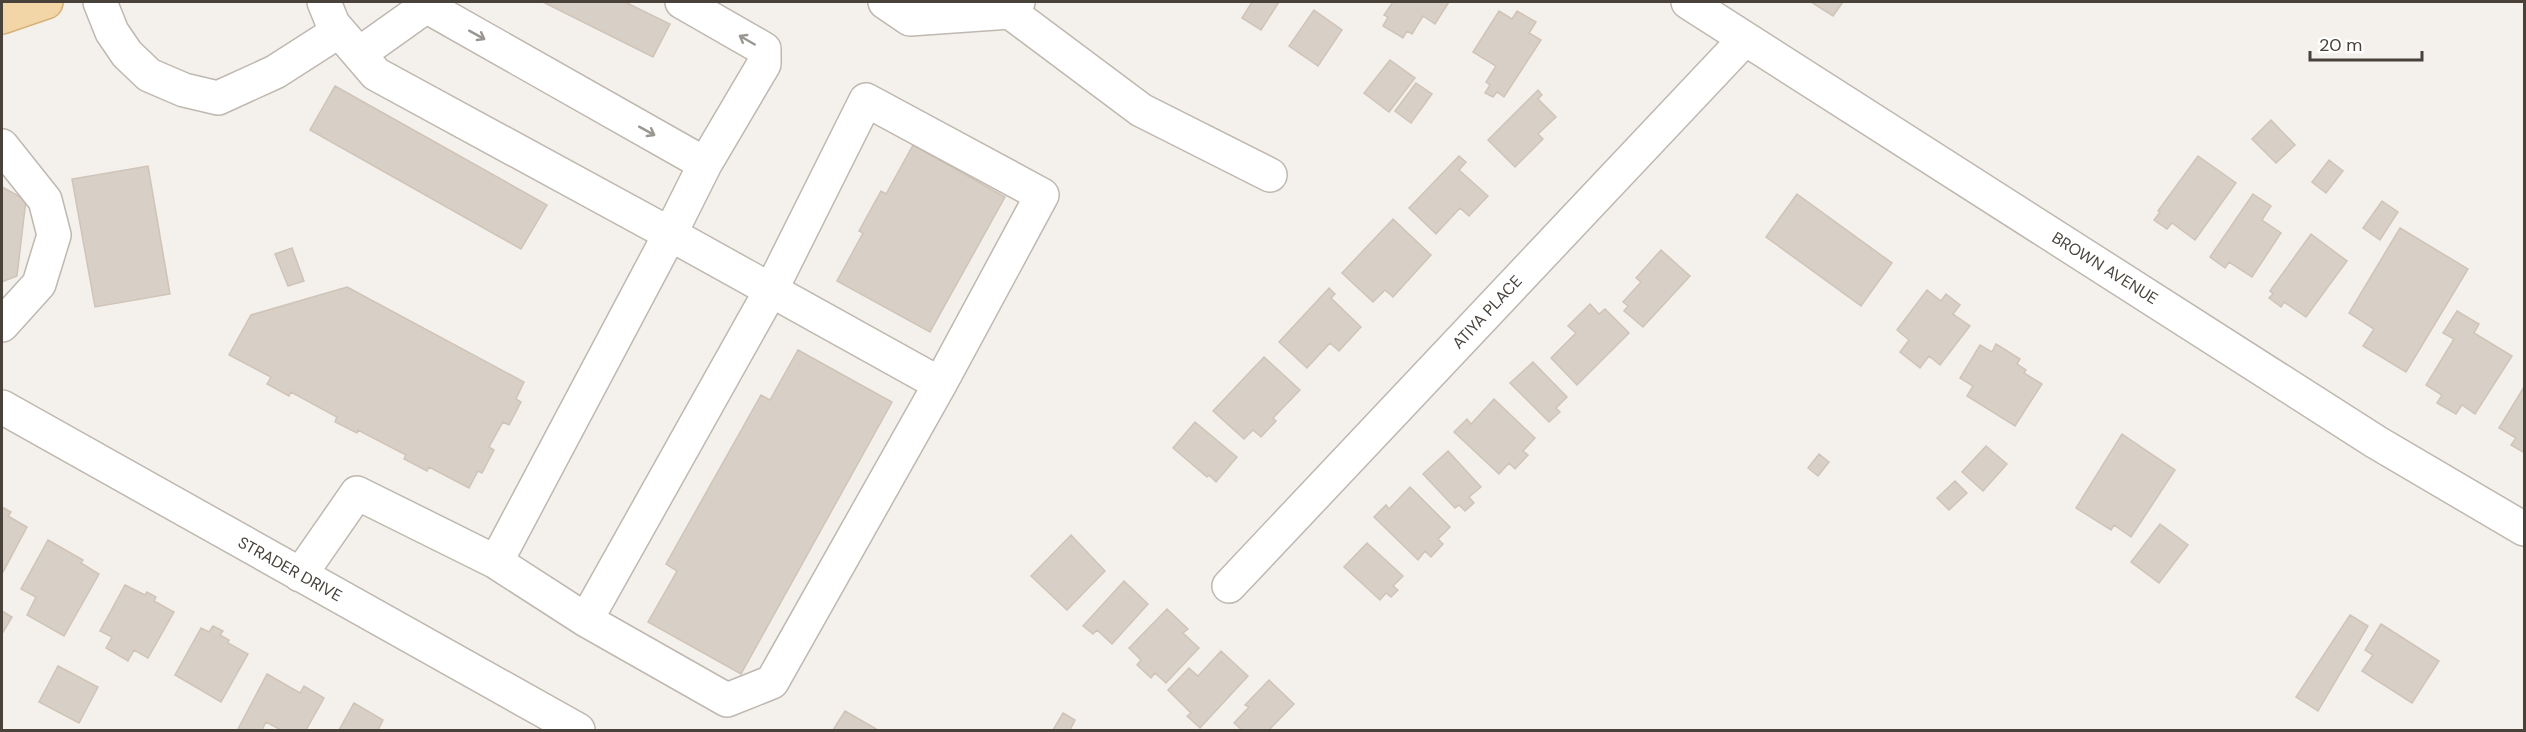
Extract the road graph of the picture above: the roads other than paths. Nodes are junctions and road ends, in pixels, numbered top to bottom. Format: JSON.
{"nodes":[{"id":1,"x":46,"y":2,"type":"edge"},
{"id":2,"x":100,"y":2,"type":"edge"},
{"id":3,"x":324,"y":2,"type":"edge"},
{"id":4,"x":682,"y":2,"type":"edge"},
{"id":5,"x":885,"y":2,"type":"edge"},
{"id":6,"x":1688,"y":2,"type":"edge"},
{"id":7,"x":429,"y":4,"type":"edge"},
{"id":8,"x":1014,"y":7,"type":"edge"},
{"id":9,"x":2,"y":17,"type":"edge"},
{"id":10,"x":1744,"y":39,"type":"junction"},
{"id":11,"x":349,"y":43,"type":"junction"},
{"id":12,"x":2,"y":146,"type":"edge"},
{"id":13,"x":705,"y":164,"type":"junction"},
{"id":14,"x":1270,"y":175,"type":"dead end"},
{"id":15,"x":670,"y":234,"type":"junction"},
{"id":16,"x":771,"y":290,"type":"junction"},
{"id":17,"x":2,"y":324,"type":"edge"},
{"id":18,"x":940,"y":384,"type":"junction"},
{"id":19,"x":2,"y":407,"type":"edge"},
{"id":20,"x":2524,"y":529,"type":"edge"},
{"id":21,"x":496,"y":562,"type":"junction"},
{"id":22,"x":300,"y":575,"type":"junction"},
{"id":23,"x":1229,"y":586,"type":"dead end"},
{"id":24,"x":586,"y":620,"type":"junction"},
{"id":25,"x":578,"y":730,"type":"edge"}],
"edges":[{"from":1,"to":9,"type":"main road"},
{"from":2,"to":11,"type":"street"},
{"from":3,"to":11,"type":"street"},
{"from":13,"to":4,"type":"street","one_way":true},
{"from":5,"to":8,"type":"street"},
{"from":6,"to":10,"type":"street","name":"BROWN AVENUE"},
{"from":7,"to":11,"type":"street"},
{"from":7,"to":13,"type":"street","one_way":true},
{"from":8,"to":14,"type":"street"},
{"from":10,"to":20,"type":"street","name":"BROWN AVENUE"},
{"from":10,"to":23,"type":"street","name":"ATIYA PLACE"},
{"from":11,"to":15,"type":"street"},
{"from":12,"to":17,"type":"street"},
{"from":13,"to":15,"type":"street"},
{"from":15,"to":16,"type":"street"},
{"from":15,"to":21,"type":"street"},
{"from":16,"to":18,"type":"street"},
{"from":16,"to":18,"type":"street"},
{"from":16,"to":24,"type":"street"},
{"from":18,"to":24,"type":"street"},
{"from":19,"to":22,"type":"street","name":"STRADER DRIVE"},
{"from":21,"to":22,"type":"street"},
{"from":21,"to":24,"type":"street"},
{"from":22,"to":25,"type":"street","name":"STRADER DRIVE"}]}
